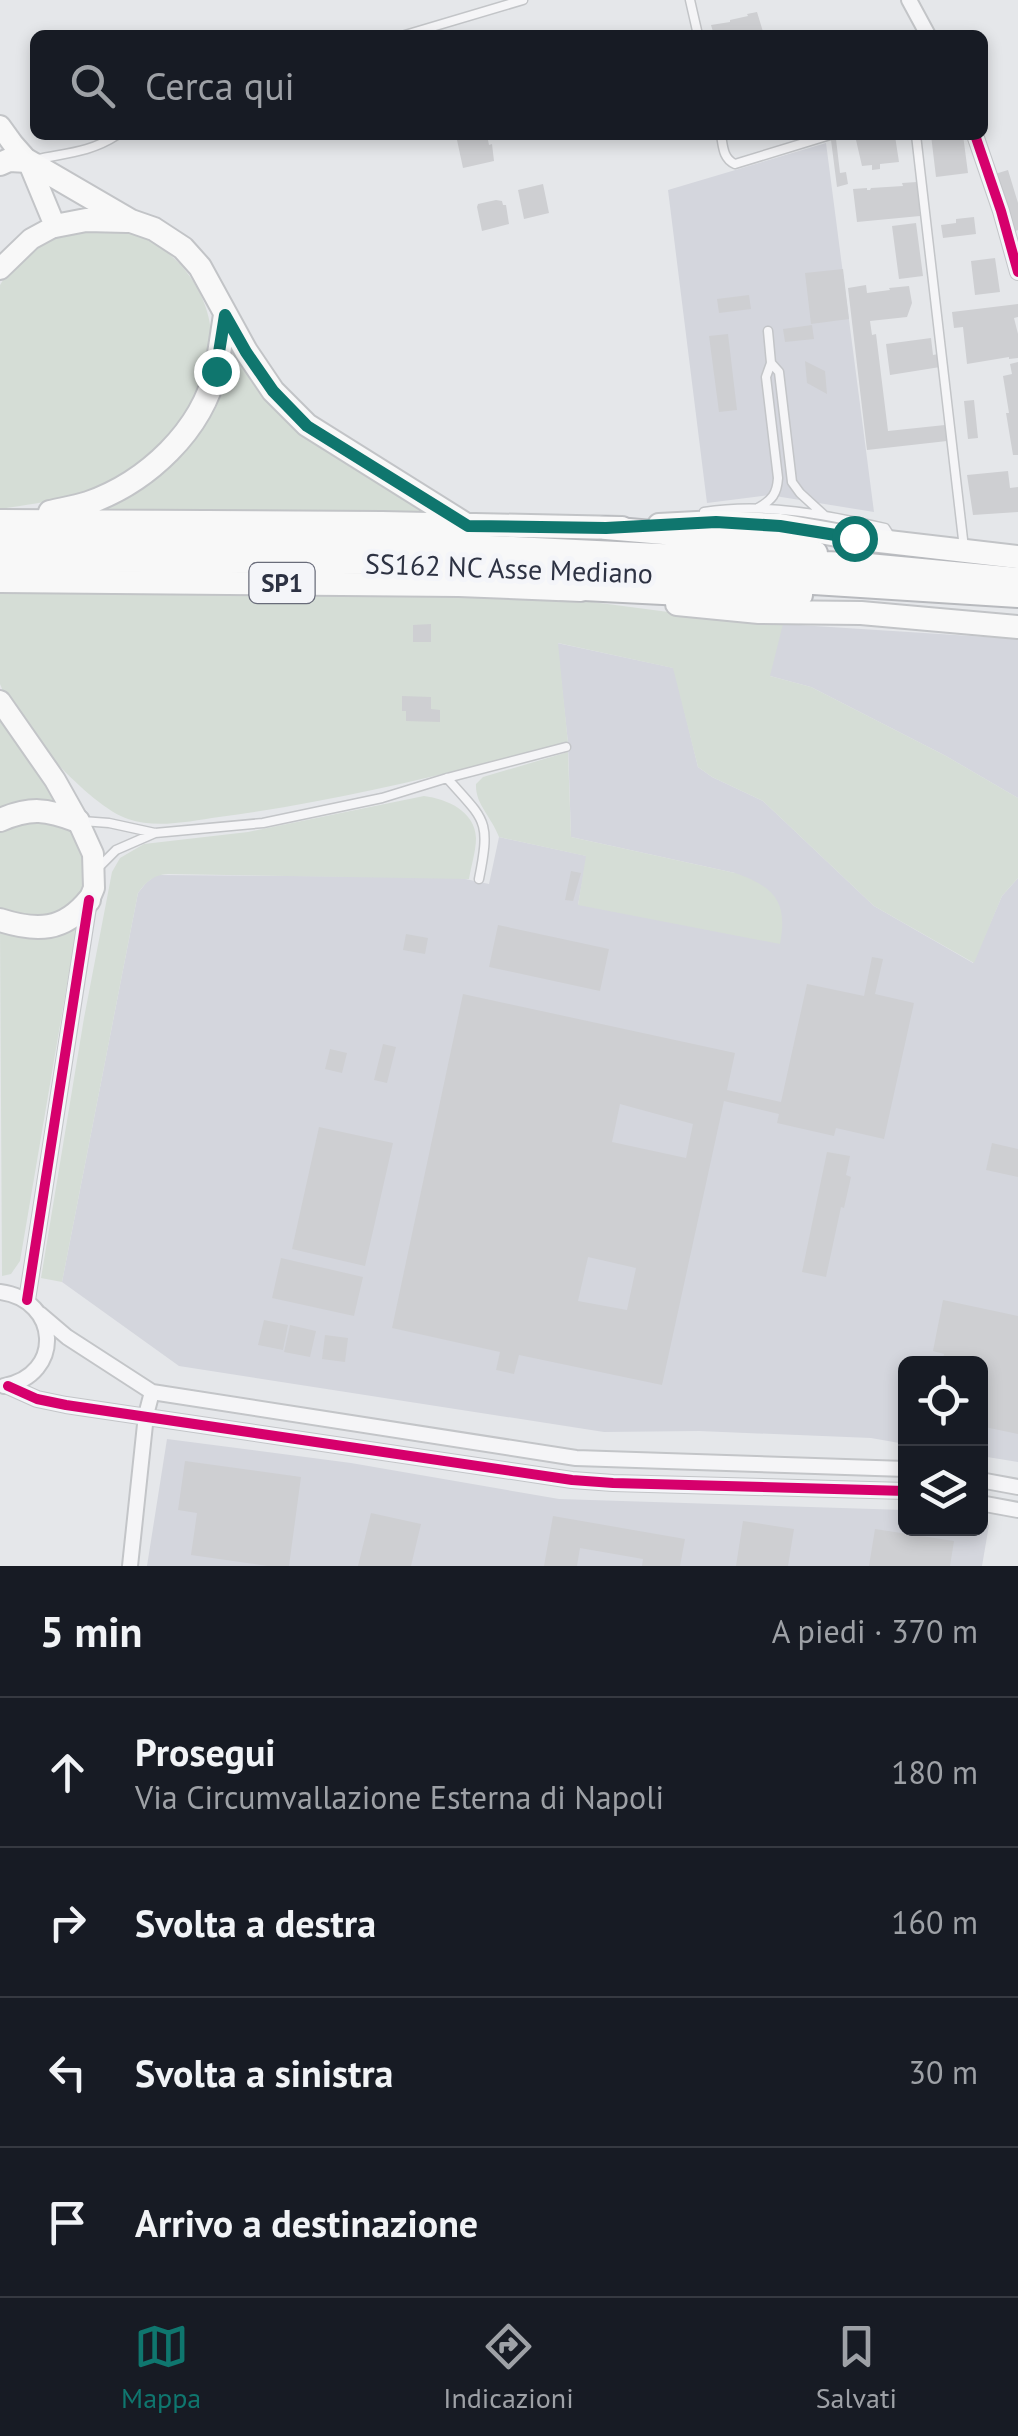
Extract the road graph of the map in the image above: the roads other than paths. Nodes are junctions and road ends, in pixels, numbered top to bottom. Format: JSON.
{"nodes":[{"id":1,"x":522,"y":0,"type":"edge"},
{"id":2,"x":690,"y":0,"type":"edge"},
{"id":3,"x":909,"y":0,"type":"edge"},
{"id":4,"x":422,"y":30,"type":"edge"},
{"id":5,"x":697,"y":30,"type":"edge"},
{"id":6,"x":925,"y":30,"type":"edge"},
{"id":7,"x":0,"y":126,"type":"edge"},
{"id":8,"x":108,"y":140,"type":"edge"},
{"id":9,"x":721,"y":140,"type":"edge"},
{"id":10,"x":813,"y":140,"type":"edge"},
{"id":11,"x":917,"y":140,"type":"edge"},
{"id":12,"x":977,"y":140,"type":"edge"},
{"id":13,"x":28,"y":160,"type":"junction"},
{"id":14,"x":0,"y":164,"type":"edge"},
{"id":15,"x":131,"y":221,"type":"junction"},
{"id":16,"x":55,"y":226,"type":"junction"},
{"id":17,"x":0,"y":269,"type":"edge"},
{"id":18,"x":1018,"y":272,"type":"edge"},
{"id":19,"x":225,"y":315,"type":"junction"},
{"id":20,"x":768,"y":331,"type":"dead end"},
{"id":21,"x":771,"y":363,"type":"junction"},
{"id":22,"x":758,"y":508,"type":"junction"},
{"id":23,"x":824,"y":515,"type":"junction"},
{"id":24,"x":9,"y":520,"type":"edge"},
{"id":25,"x":468,"y":526,"type":"junction"},
{"id":26,"x":643,"y":526,"type":"junction"},
{"id":27,"x":606,"y":528,"type":"junction"},
{"id":28,"x":0,"y":542,"type":"edge"},
{"id":29,"x":895,"y":542,"type":"junction"},
{"id":30,"x":965,"y":550,"type":"junction"},
{"id":31,"x":1018,"y":557,"type":"edge"},
{"id":32,"x":0,"y":560,"type":"edge"},
{"id":33,"x":868,"y":565,"type":"junction"},
{"id":34,"x":1018,"y":579,"type":"edge"},
{"id":35,"x":0,"y":581,"type":"edge"},
{"id":36,"x":564,"y":588,"type":"junction"},
{"id":37,"x":980,"y":592,"type":"junction"},
{"id":38,"x":1018,"y":596,"type":"edge"},
{"id":39,"x":1018,"y":627,"type":"edge"},
{"id":40,"x":0,"y":701,"type":"edge"},
{"id":41,"x":566,"y":747,"type":"dead end"},
{"id":42,"x":447,"y":778,"type":"junction"},
{"id":43,"x":0,"y":820,"type":"edge"},
{"id":44,"x":78,"y":821,"type":"junction"},
{"id":45,"x":156,"y":833,"type":"junction"},
{"id":46,"x":94,"y":872,"type":"junction"},
{"id":47,"x":479,"y":879,"type":"dead end"},
{"id":48,"x":90,"y":900,"type":"junction"},
{"id":49,"x":0,"y":920,"type":"edge"},
{"id":50,"x":0,"y":1292,"type":"edge"},
{"id":51,"x":27,"y":1300,"type":"junction"},
{"id":52,"x":40,"y":1314,"type":"junction"},
{"id":53,"x":4,"y":1386,"type":"edge"},
{"id":54,"x":152,"y":1392,"type":"junction"},
{"id":55,"x":146,"y":1416,"type":"junction"},
{"id":56,"x":898,"y":1468,"type":"edge"},
{"id":57,"x":988,"y":1481,"type":"edge"},
{"id":58,"x":1018,"y":1486,"type":"edge"},
{"id":59,"x":898,"y":1491,"type":"edge"},
{"id":60,"x":988,"y":1504,"type":"edge"},
{"id":61,"x":1018,"y":1510,"type":"edge"},
{"id":62,"x":130,"y":1566,"type":"edge"}],
"edges":[{"from":1,"to":4,"type":"lane"},
{"from":2,"to":5,"type":"lane"},
{"from":3,"to":6,"type":"street"},
{"from":7,"to":13,"type":"main road"},
{"from":8,"to":13,"type":"lane"},
{"from":9,"to":10,"type":"lane"},
{"from":11,"to":30,"type":"lane"},
{"from":12,"to":18,"type":"street"},
{"from":13,"to":14,"type":"main road"},
{"from":13,"to":15,"type":"main road"},
{"from":13,"to":16,"type":"main road"},
{"from":15,"to":16,"type":"main road"},
{"from":15,"to":19,"type":"main road"},
{"from":16,"to":17,"type":"main road"},
{"from":19,"to":24,"type":"main road"},
{"from":19,"to":25,"type":"main road"},
{"from":20,"to":21,"type":"lane"},
{"from":21,"to":22,"type":"lane"},
{"from":21,"to":23,"type":"lane"},
{"from":22,"to":23,"type":"lane"},
{"from":22,"to":26,"type":"lane"},
{"from":23,"to":29,"type":"lane"},
{"from":24,"to":25,"type":"main road","number":"SP1"},
{"from":25,"to":27,"type":"main road","number":"SP1"},
{"from":26,"to":27,"type":"main road","number":"SP1"},
{"from":26,"to":29,"type":"main road","number":"SP1"},
{"from":27,"to":33,"type":"main road"},
{"from":28,"to":33,"type":"main road","name":"SS162 NC Asse Mediano"},
{"from":29,"to":30,"type":"main road","number":"SP1"},
{"from":30,"to":31,"type":"main road","number":"SP1"},
{"from":32,"to":37,"type":"main road","name":"SS162 NC Asse Mediano"},
{"from":33,"to":34,"type":"main road","name":"SS162 NC Asse Mediano"},
{"from":35,"to":36,"type":"main road","number":"SP1"},
{"from":36,"to":37,"type":"main road"},
{"from":36,"to":39,"type":"main road","number":"SP1"},
{"from":37,"to":38,"type":"main road","name":"SS162 NC Asse Mediano"},
{"from":40,"to":44,"type":"main road"},
{"from":41,"to":42,"type":"lane"},
{"from":42,"to":45,"type":"lane"},
{"from":42,"to":47,"type":"lane"},
{"from":43,"to":44,"type":"main road"},
{"from":44,"to":45,"type":"lane"},
{"from":44,"to":46,"type":"main road"},
{"from":45,"to":46,"type":"lane"},
{"from":46,"to":48,"type":"main road"},
{"from":48,"to":49,"type":"main road"},
{"from":48,"to":51,"type":"street"},
{"from":50,"to":51,"type":"street"},
{"from":51,"to":52,"type":"street"},
{"from":52,"to":53,"type":"street"},
{"from":52,"to":54,"type":"street"},
{"from":53,"to":55,"type":"street"},
{"from":54,"to":55,"type":"street"},
{"from":54,"to":56,"type":"street"},
{"from":55,"to":59,"type":"street"},
{"from":55,"to":62,"type":"street"},
{"from":57,"to":58,"type":"street"},
{"from":60,"to":61,"type":"street"}]}
